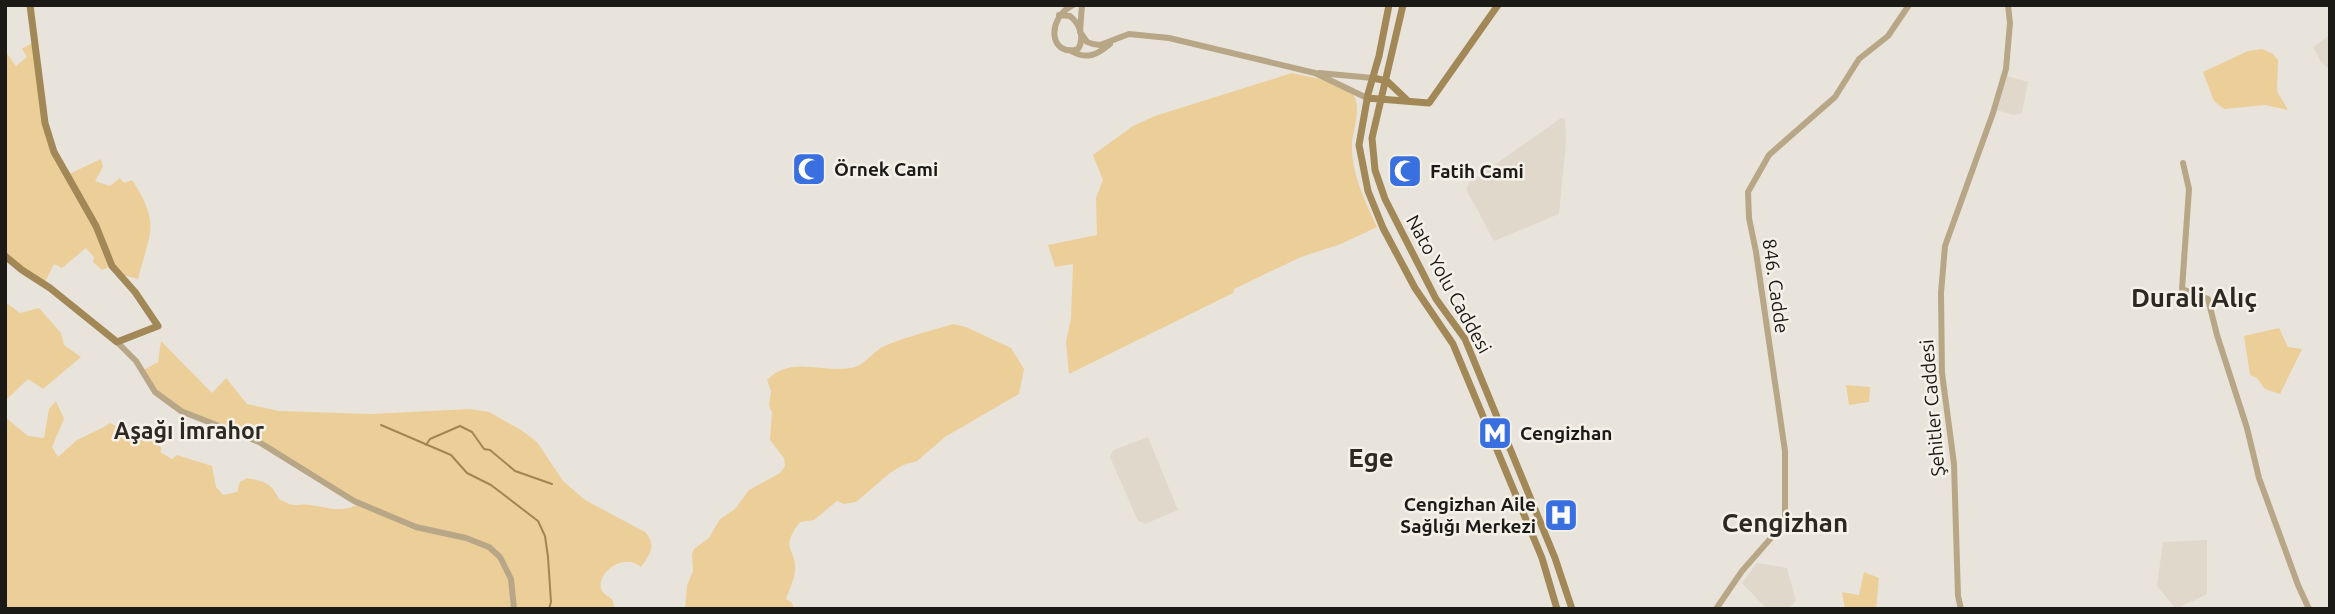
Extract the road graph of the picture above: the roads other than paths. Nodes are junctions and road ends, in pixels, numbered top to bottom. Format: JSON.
{"nodes":[{"id":1,"x":30,"y":5,"type":"edge"},
{"id":2,"x":1056,"y":5,"type":"edge"},
{"id":3,"x":1073,"y":5,"type":"edge"},
{"id":4,"x":1082,"y":5,"type":"edge"},
{"id":5,"x":1389,"y":5,"type":"edge"},
{"id":6,"x":1404,"y":5,"type":"edge"},
{"id":7,"x":1498,"y":5,"type":"edge"},
{"id":8,"x":1909,"y":5,"type":"edge"},
{"id":9,"x":2008,"y":5,"type":"edge"},
{"id":10,"x":1059,"y":15,"type":"junction"},
{"id":11,"x":1080,"y":32,"type":"junction"},
{"id":12,"x":1114,"y":40,"type":"junction"},
{"id":13,"x":1071,"y":51,"type":"junction"},
{"id":14,"x":1315,"y":73,"type":"junction"},
{"id":15,"x":1373,"y":78,"type":"junction"},
{"id":16,"x":1387,"y":81,"type":"junction"},
{"id":17,"x":1367,"y":98,"type":"junction"},
{"id":18,"x":1382,"y":100,"type":"junction"},
{"id":19,"x":1408,"y":100,"type":"junction"},
{"id":20,"x":2183,"y":163,"type":"dead end"},
{"id":21,"x":5,"y":256,"type":"edge"},
{"id":22,"x":117,"y":342,"type":"junction"},
{"id":23,"x":514,"y":609,"type":"edge"},
{"id":24,"x":1557,"y":609,"type":"edge"},
{"id":25,"x":1572,"y":609,"type":"edge"},
{"id":26,"x":1716,"y":609,"type":"edge"},
{"id":27,"x":1961,"y":609,"type":"edge"},
{"id":28,"x":2309,"y":609,"type":"edge"}],
"edges":[{"from":1,"to":22,"type":"main road"},
{"from":2,"to":10,"type":"street"},
{"from":3,"to":10,"type":"street"},
{"from":4,"to":11,"type":"street"},
{"from":5,"to":15,"type":"main road"},
{"from":6,"to":16,"type":"main road","name":"Nato Yolu Caddesi"},
{"from":7,"to":19,"type":"main road"},
{"from":8,"to":26,"type":"street","name":"846. Cadde"},
{"from":9,"to":27,"type":"street","name":"Şehitler Caddesi"},
{"from":10,"to":11,"type":"street"},
{"from":10,"to":13,"type":"street"},
{"from":11,"to":12,"type":"street"},
{"from":11,"to":13,"type":"street"},
{"from":12,"to":13,"type":"street"},
{"from":12,"to":14,"type":"street"},
{"from":14,"to":15,"type":"street"},
{"from":14,"to":17,"type":"street"},
{"from":15,"to":16,"type":"main road"},
{"from":15,"to":17,"type":"main road"},
{"from":16,"to":18,"type":"main road","name":"Nato Yolu Caddesi"},
{"from":16,"to":19,"type":"main road"},
{"from":17,"to":18,"type":"main road"},
{"from":17,"to":24,"type":"main road"},
{"from":18,"to":19,"type":"main road"},
{"from":18,"to":25,"type":"main road","name":"Nato Yolu Caddesi"},
{"from":20,"to":28,"type":"street"},
{"from":21,"to":22,"type":"main road"},
{"from":22,"to":23,"type":"street"}]}
